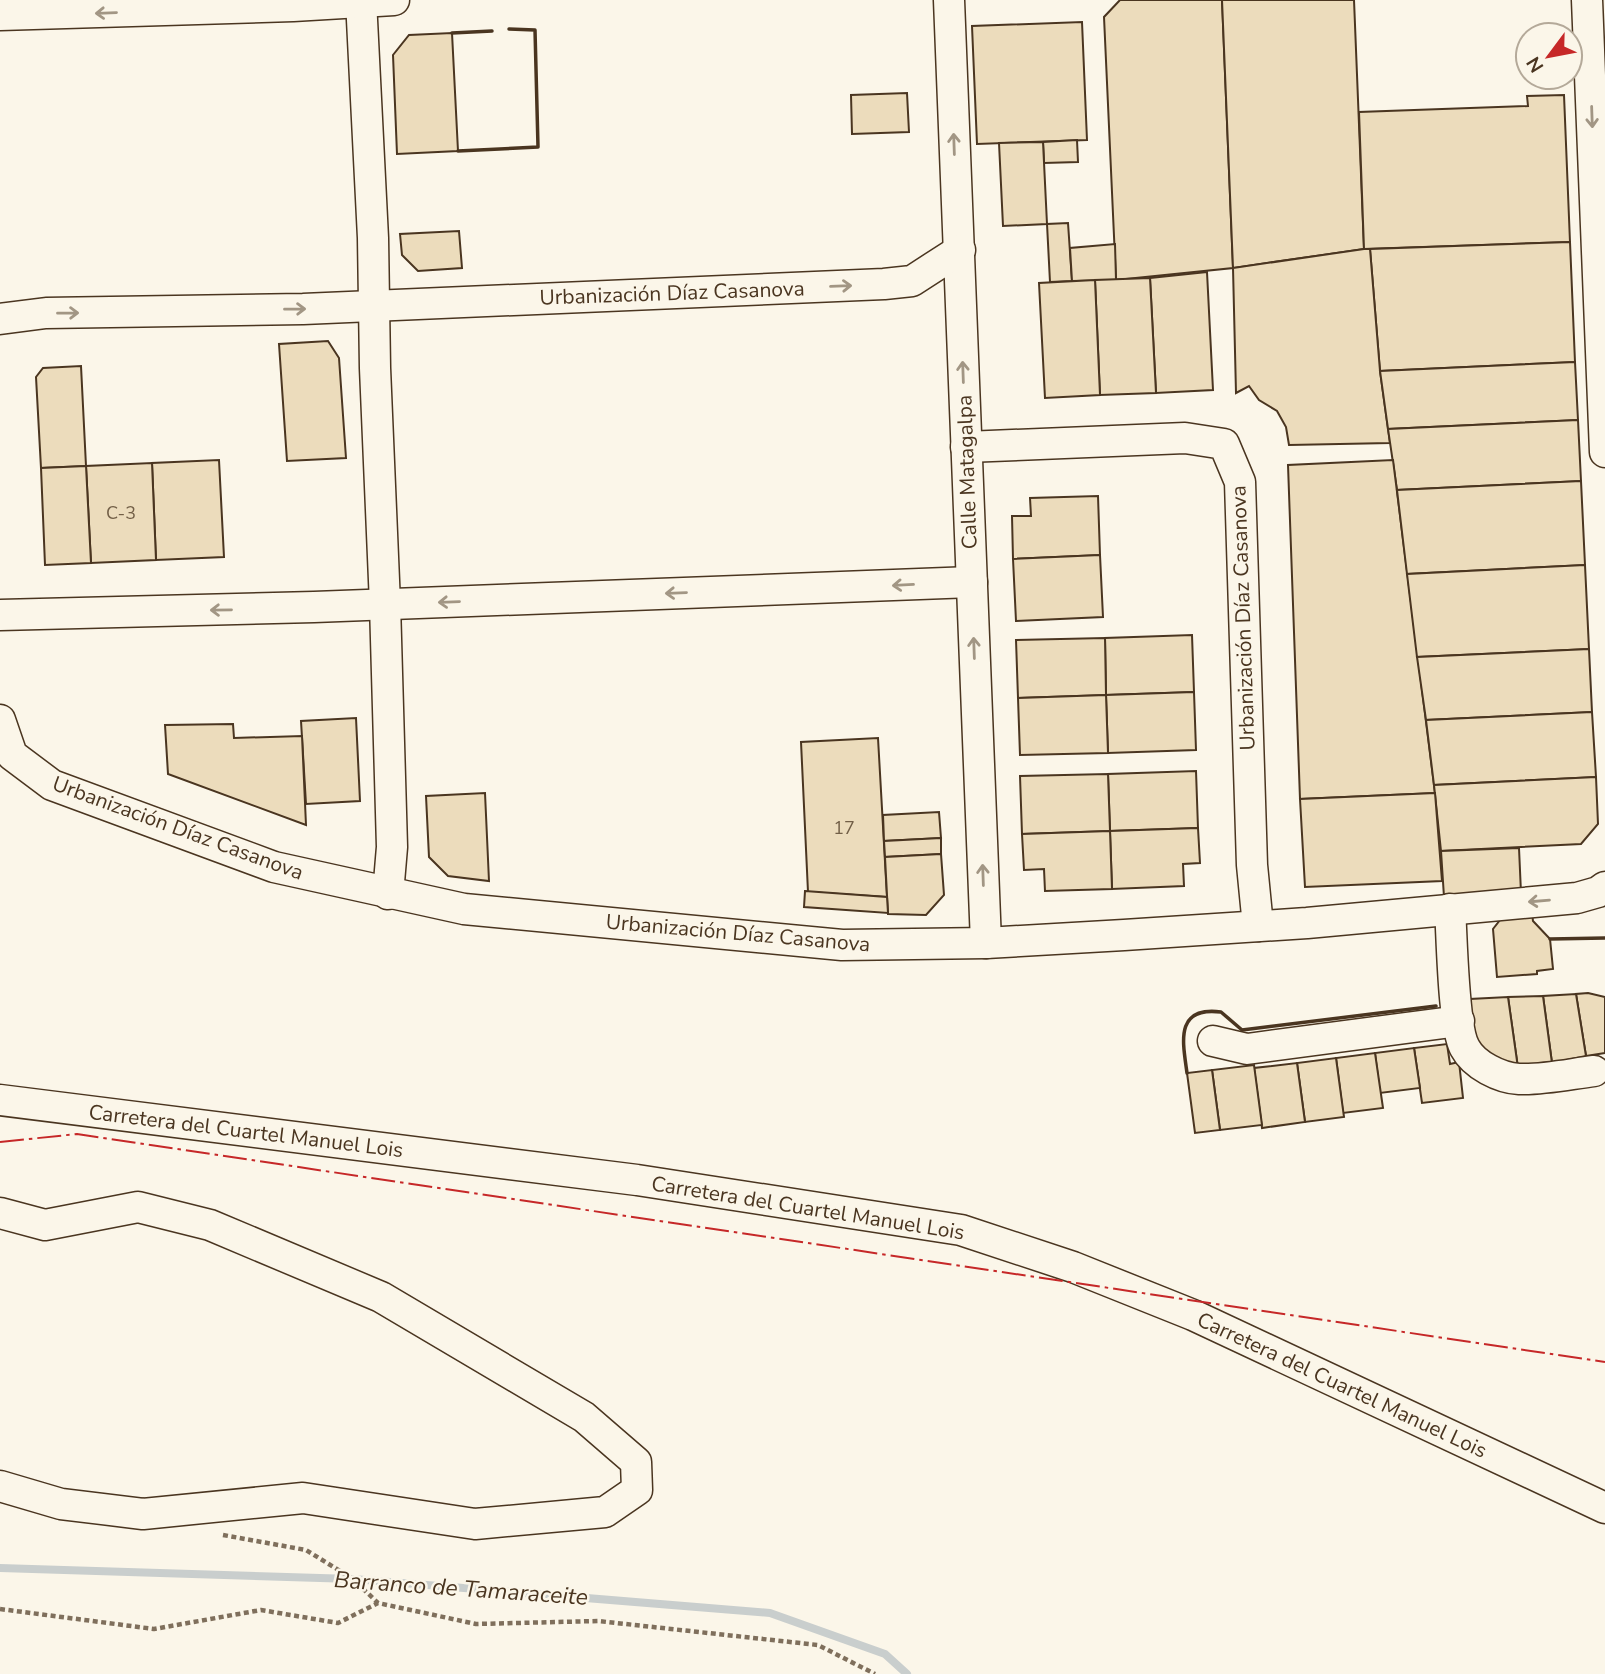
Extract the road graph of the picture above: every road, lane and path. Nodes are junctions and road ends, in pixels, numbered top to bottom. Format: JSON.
{"nodes":[{"id":1,"x":394,"y":0,"type":"edge"},
{"id":2,"x":949,"y":0,"type":"edge"},
{"id":3,"x":1587,"y":0,"type":"edge"},
{"id":4,"x":361,"y":1,"type":"edge"},
{"id":5,"x":0,"y":15,"type":"edge"},
{"id":6,"x":960,"y":250,"type":"junction"},
{"id":7,"x":375,"y":306,"type":"junction"},
{"id":8,"x":0,"y":319,"type":"edge"},
{"id":9,"x":966,"y":447,"type":"junction"},
{"id":10,"x":1605,"y":452,"type":"edge"},
{"id":11,"x":972,"y":582,"type":"junction"},
{"id":12,"x":385,"y":604,"type":"junction"},
{"id":13,"x":0,"y":615,"type":"edge"},
{"id":14,"x":0,"y":720,"type":"edge"},
{"id":15,"x":1605,"y":887,"type":"edge"},
{"id":16,"x":388,"y":894,"type":"junction"},
{"id":17,"x":1450,"y":909,"type":"junction"},
{"id":18,"x":1258,"y":926,"type":"junction"},
{"id":19,"x":986,"y":943,"type":"junction"},
{"id":20,"x":1459,"y":1021,"type":"junction"},
{"id":21,"x":1213,"y":1041,"type":"dead end"},
{"id":22,"x":1594,"y":1072,"type":"dead end"},
{"id":23,"x":0,"y":1100,"type":"edge"},
{"id":24,"x":0,"y":1213,"type":"edge"},
{"id":25,"x":0,"y":1486,"type":"edge"},
{"id":26,"x":1605,"y":1508,"type":"edge"},
{"id":27,"x":214,"y":1533,"type":"dead end"},
{"id":28,"x":378,"y":1603,"type":"junction"},
{"id":29,"x":0,"y":1609,"type":"edge"},
{"id":30,"x":875,"y":1674,"type":"edge"}],
"edges":[{"from":1,"to":4,"type":"street"},
{"from":6,"to":2,"type":"street","name":"Calle Matagalpa","one_way":true},
{"from":3,"to":10,"type":"street","one_way":true},
{"from":4,"to":5,"type":"street","one_way":true},
{"from":4,"to":7,"type":"street"},
{"from":7,"to":6,"type":"street","name":"Urbanización Díaz Casanova","one_way":true},
{"from":9,"to":6,"type":"street","name":"Calle Matagalpa","one_way":true},
{"from":8,"to":7,"type":"street","name":"Urbanización Díaz Casanova","one_way":true},
{"from":7,"to":12,"type":"street"},
{"from":9,"to":11,"type":"street","name":"Calle Matagalpa"},
{"from":9,"to":18,"type":"street","name":"Urbanización Díaz Casanova"},
{"from":11,"to":12,"type":"street","one_way":true},
{"from":19,"to":11,"type":"street","name":"Calle Matagalpa","one_way":true},
{"from":12,"to":13,"type":"street","one_way":true},
{"from":12,"to":16,"type":"street"},
{"from":14,"to":16,"type":"street","name":"Urbanización Díaz Casanova"},
{"from":15,"to":17,"type":"street","name":"Urbanización Díaz Casanova","one_way":true},
{"from":16,"to":19,"type":"street","name":"Urbanización Díaz Casanova"},
{"from":17,"to":18,"type":"street","name":"Urbanización Díaz Casanova"},
{"from":17,"to":20,"type":"street"},
{"from":18,"to":19,"type":"street","name":"Urbanización Díaz Casanova"},
{"from":20,"to":21,"type":"street"},
{"from":20,"to":22,"type":"street"},
{"from":23,"to":26,"type":"street","name":"Carretera del Cuartel Manuel Lois"},
{"from":24,"to":25,"type":"street"},
{"from":27,"to":28,"type":"path"},
{"from":28,"to":29,"type":"path"},
{"from":28,"to":30,"type":"path"}]}
